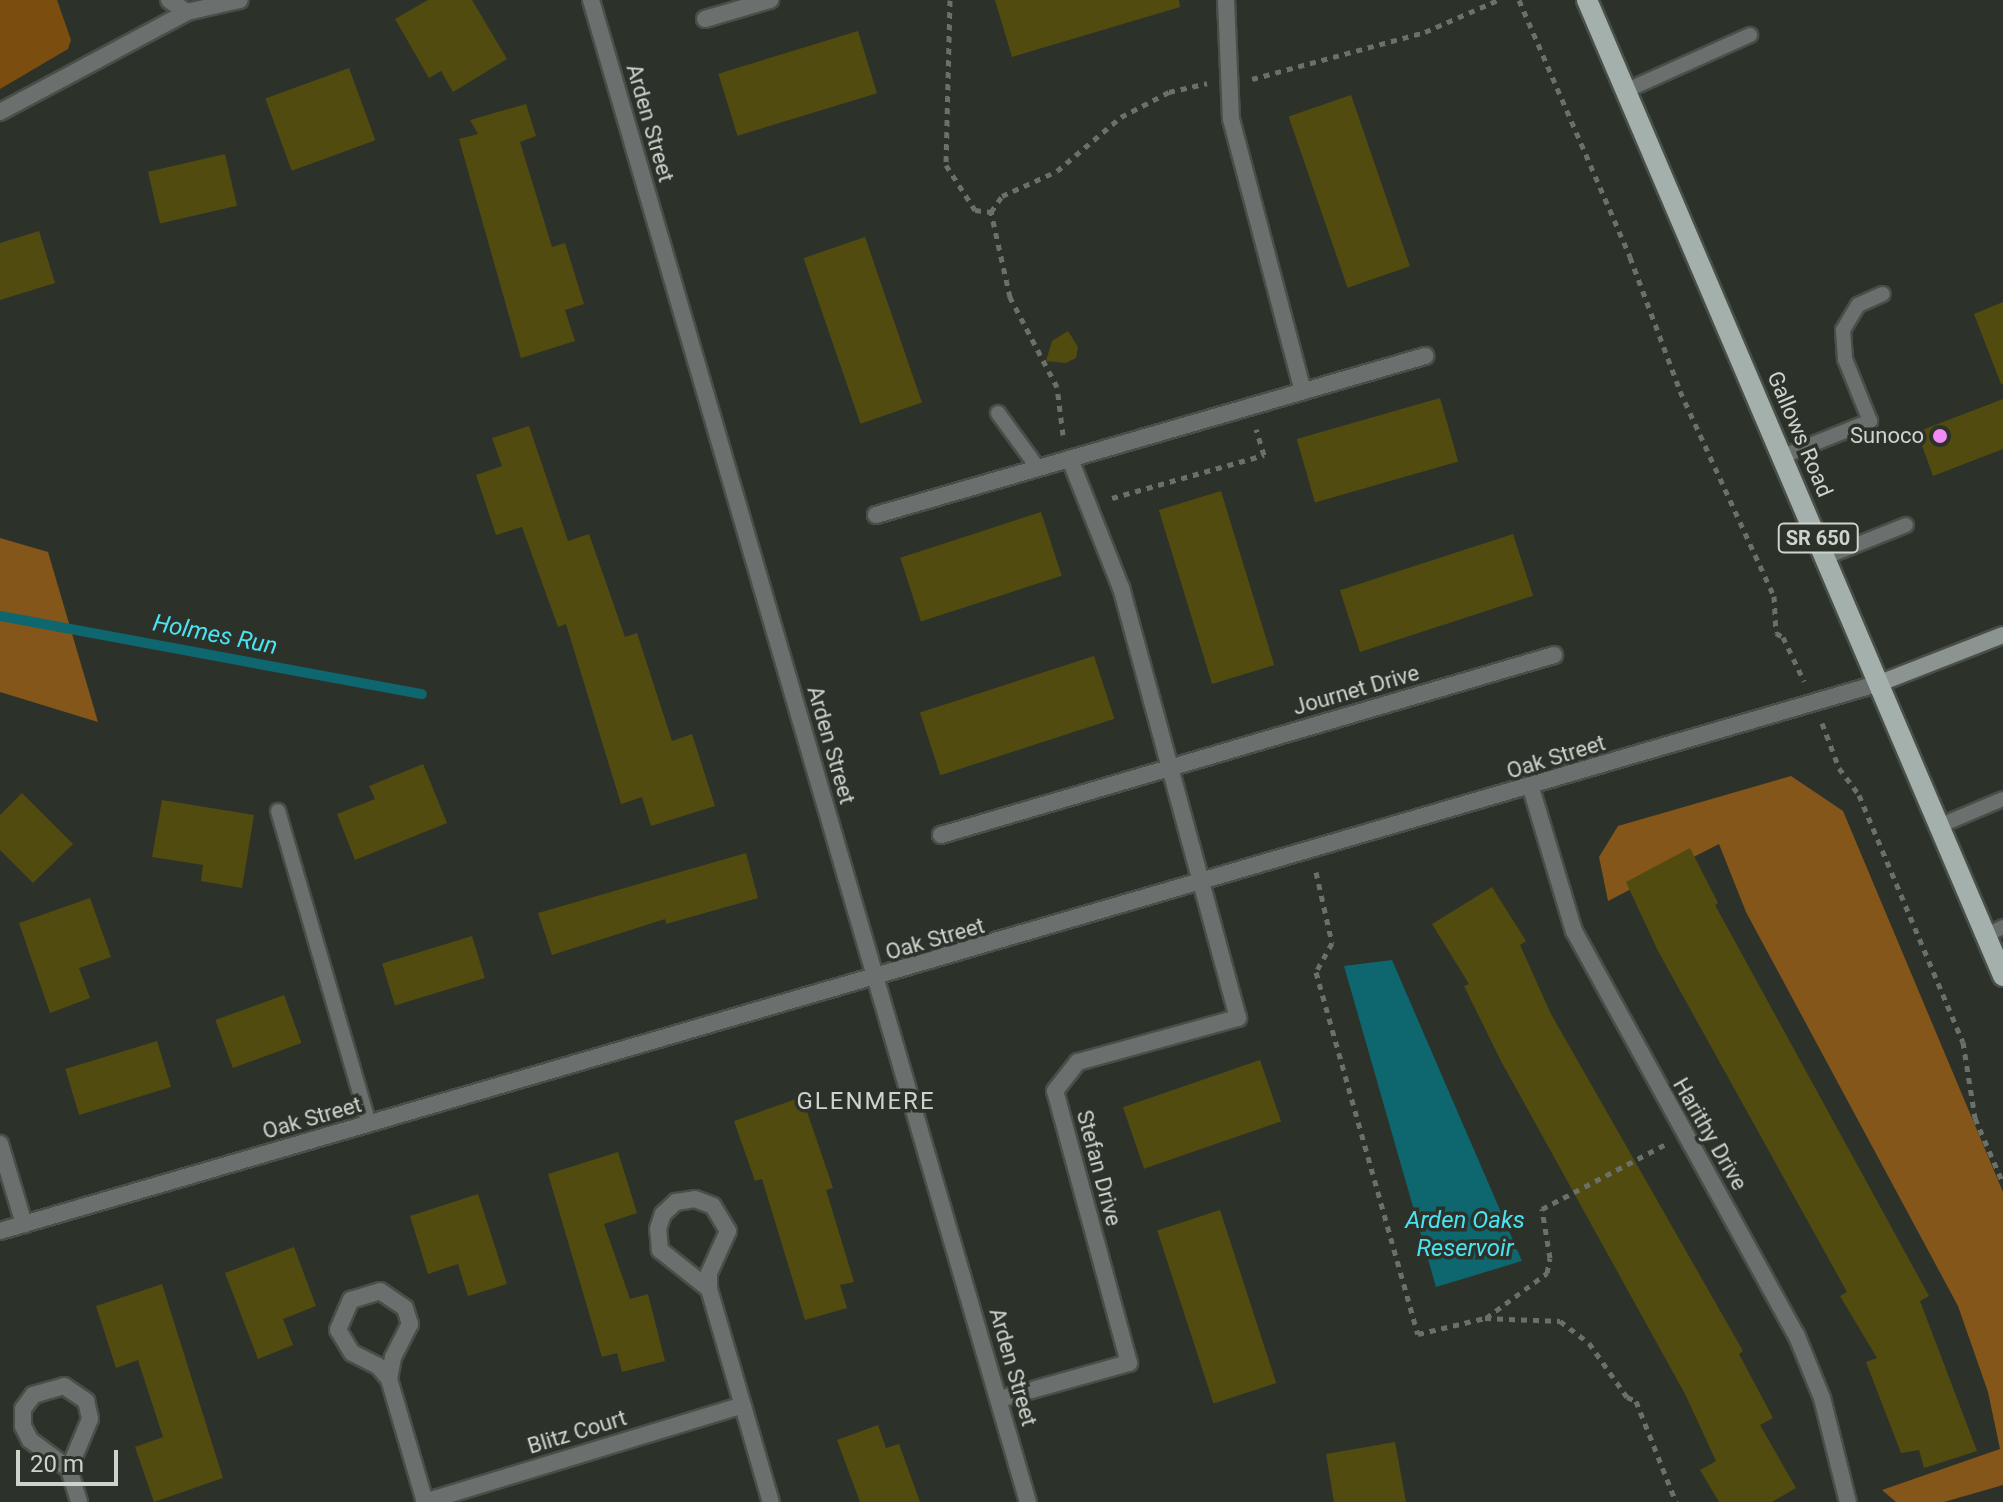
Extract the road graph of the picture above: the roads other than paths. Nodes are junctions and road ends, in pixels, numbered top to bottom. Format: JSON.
{"nodes":[{"id":1,"x":169,"y":0,"type":"edge"},
{"id":2,"x":240,"y":0,"type":"edge"},
{"id":3,"x":591,"y":0,"type":"edge"},
{"id":4,"x":770,"y":0,"type":"edge"},
{"id":5,"x":1226,"y":0,"type":"edge"},
{"id":6,"x":1587,"y":0,"type":"edge"},
{"id":7,"x":187,"y":12,"type":"junction"},
{"id":8,"x":705,"y":19,"type":"dead end"},
{"id":9,"x":1750,"y":35,"type":"dead end"},
{"id":10,"x":1625,"y":91,"type":"junction"},
{"id":11,"x":0,"y":112,"type":"edge"},
{"id":12,"x":1883,"y":294,"type":"dead end"},
{"id":13,"x":1425,"y":356,"type":"dead end"},
{"id":14,"x":1303,"y":391,"type":"junction"},
{"id":15,"x":998,"y":413,"type":"dead end"},
{"id":16,"x":1783,"y":456,"type":"junction"},
{"id":17,"x":1070,"y":459,"type":"junction"},
{"id":18,"x":1038,"y":468,"type":"junction"},
{"id":19,"x":876,"y":515,"type":"dead end"},
{"id":20,"x":1906,"y":525,"type":"dead end"},
{"id":21,"x":1826,"y":557,"type":"junction"},
{"id":22,"x":2003,"y":635,"type":"edge"},
{"id":23,"x":1554,"y":655,"type":"dead end"},
{"id":24,"x":1880,"y":683,"type":"junction"},
{"id":25,"x":1169,"y":768,"type":"junction"},
{"id":26,"x":1531,"y":788,"type":"junction"},
{"id":27,"x":2003,"y":799,"type":"edge"},
{"id":28,"x":278,"y":811,"type":"dead end"},
{"id":29,"x":1939,"y":826,"type":"junction"},
{"id":30,"x":941,"y":835,"type":"dead end"},
{"id":31,"x":1202,"y":884,"type":"junction"},
{"id":32,"x":1994,"y":931,"type":"edge"},
{"id":33,"x":2003,"y":976,"type":"edge"},
{"id":34,"x":876,"y":979,"type":"junction"},
{"id":35,"x":369,"y":1124,"type":"junction"},
{"id":36,"x":0,"y":1144,"type":"edge"},
{"id":37,"x":24,"y":1224,"type":"junction"},
{"id":38,"x":0,"y":1231,"type":"edge"},
{"id":39,"x":709,"y":1289,"type":"junction"},
{"id":40,"x":389,"y":1379,"type":"junction"},
{"id":41,"x":1000,"y":1399,"type":"junction"},
{"id":42,"x":743,"y":1405,"type":"junction"},
{"id":43,"x":69,"y":1469,"type":"junction"},
{"id":44,"x":79,"y":1502,"type":"edge"},
{"id":45,"x":425,"y":1502,"type":"edge"},
{"id":46,"x":771,"y":1502,"type":"edge"},
{"id":47,"x":1028,"y":1502,"type":"edge"},
{"id":48,"x":1848,"y":1502,"type":"edge"}],
"edges":[{"from":1,"to":7,"type":"street"},
{"from":2,"to":7,"type":"street"},
{"from":3,"to":34,"type":"street","name":"Arden Street"},
{"from":4,"to":8,"type":"street"},
{"from":5,"to":14,"type":"street"},
{"from":6,"to":10,"type":"main road","name":"Gallows Road","number":"SR 650"},
{"from":7,"to":11,"type":"street"},
{"from":9,"to":10,"type":"lane"},
{"from":10,"to":16,"type":"main road","name":"Gallows Road","number":"SR 650"},
{"from":12,"to":16,"type":"lane"},
{"from":13,"to":14,"type":"street"},
{"from":14,"to":17,"type":"street"},
{"from":15,"to":18,"type":"lane"},
{"from":16,"to":21,"type":"main road","name":"Gallows Road","number":"SR 650"},
{"from":17,"to":18,"type":"street"},
{"from":17,"to":25,"type":"street"},
{"from":18,"to":19,"type":"street"},
{"from":20,"to":21,"type":"lane"},
{"from":21,"to":24,"type":"main road","name":"Gallows Road","number":"SR 650"},
{"from":22,"to":24,"type":"main road"},
{"from":23,"to":25,"type":"street","name":"Journet Drive"},
{"from":24,"to":26,"type":"street","name":"Oak Street"},
{"from":24,"to":29,"type":"main road","name":"Gallows Road","number":"SR 650"},
{"from":25,"to":30,"type":"street","name":"Journet Drive"},
{"from":25,"to":31,"type":"street"},
{"from":26,"to":31,"type":"street","name":"Oak Street"},
{"from":26,"to":48,"type":"street","name":"Harithy Drive"},
{"from":27,"to":29,"type":"lane"},
{"from":28,"to":35,"type":"lane"},
{"from":29,"to":32,"type":"main road","name":"Gallows Road","number":"SR 650"},
{"from":31,"to":34,"type":"street","name":"Oak Street"},
{"from":31,"to":41,"type":"street","name":"Stefan Drive"},
{"from":32,"to":33,"type":"main road","name":"Gallows Road","number":"SR 650"},
{"from":34,"to":35,"type":"street","name":"Oak Street"},
{"from":34,"to":41,"type":"street","name":"Arden Street"},
{"from":35,"to":37,"type":"street","name":"Oak Street"},
{"from":36,"to":37,"type":"street"},
{"from":37,"to":38,"type":"street","name":"Oak Street"},
{"from":39,"to":39,"type":"street"},
{"from":39,"to":42,"type":"street"},
{"from":40,"to":40,"type":"street"},
{"from":40,"to":45,"type":"street","name":"Blitz Court"},
{"from":41,"to":47,"type":"street","name":"Arden Street"},
{"from":42,"to":45,"type":"street","name":"Blitz Court"},
{"from":42,"to":46,"type":"street"},
{"from":43,"to":43,"type":"street"},
{"from":43,"to":44,"type":"street"}]}
